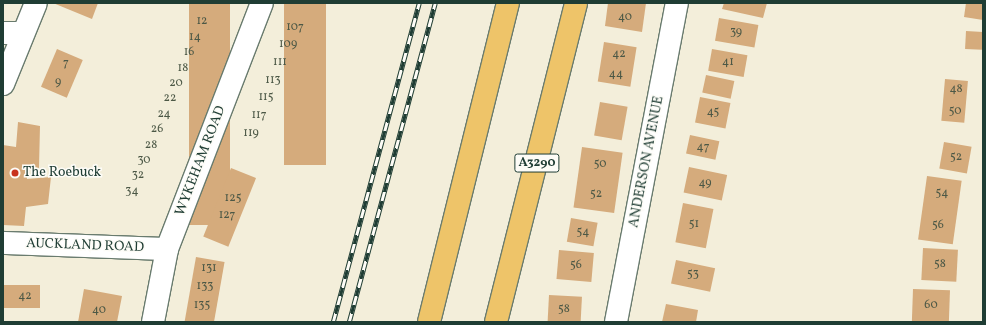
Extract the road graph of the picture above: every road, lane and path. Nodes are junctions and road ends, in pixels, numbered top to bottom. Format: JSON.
{"nodes":[{"id":1,"x":36,"y":3,"type":"edge"},
{"id":2,"x":262,"y":3,"type":"edge"},
{"id":3,"x":508,"y":3,"type":"edge"},
{"id":4,"x":576,"y":3,"type":"edge"},
{"id":5,"x":677,"y":3,"type":"edge"},
{"id":6,"x":13,"y":33,"type":"edge"},
{"id":7,"x":3,"y":84,"type":"edge"},
{"id":8,"x":3,"y":243,"type":"edge"},
{"id":9,"x":167,"y":250,"type":"junction"},
{"id":10,"x":153,"y":322,"type":"edge"},
{"id":11,"x":429,"y":322,"type":"edge"},
{"id":12,"x":496,"y":322,"type":"edge"},
{"id":13,"x":616,"y":322,"type":"edge"}],
"edges":[{"from":1,"to":6,"type":"street"},
{"from":2,"to":9,"type":"street","name":"WYKEHAM ROAD"},
{"from":3,"to":11,"type":"main road"},
{"from":4,"to":12,"type":"main road","number":"A3290"},
{"from":5,"to":13,"type":"street","name":"ANDERSON AVENUE"},
{"from":6,"to":7,"type":"street"},
{"from":8,"to":9,"type":"street","name":"AUCKLAND ROAD"},
{"from":9,"to":10,"type":"street","name":"WYKEHAM ROAD"}]}
